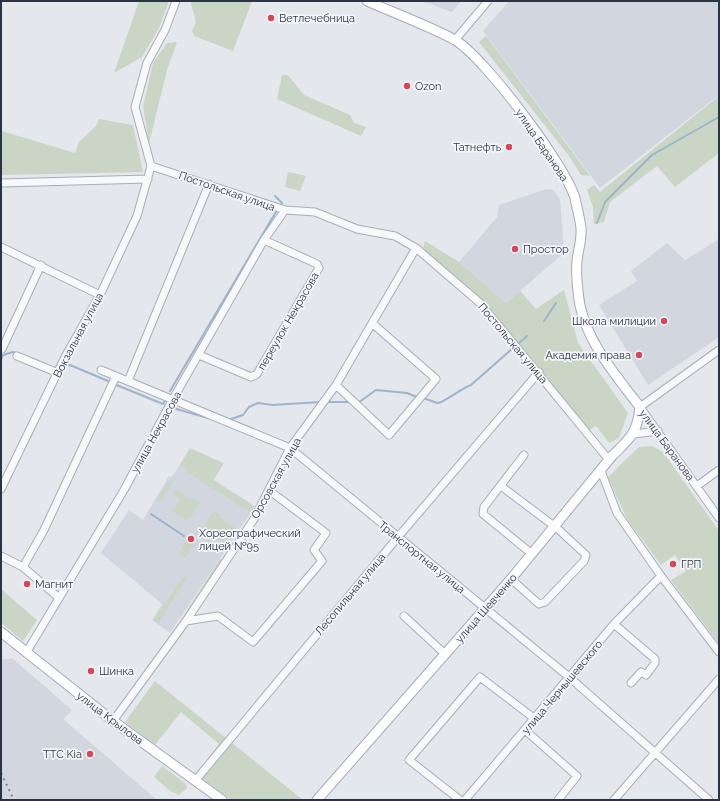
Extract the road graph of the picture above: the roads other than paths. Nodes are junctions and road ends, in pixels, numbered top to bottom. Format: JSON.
{"nodes":[{"id":1,"x":176,"y":1,"type":"edge"},
{"id":2,"x":366,"y":1,"type":"edge"},
{"id":3,"x":488,"y":1,"type":"edge"},
{"id":4,"x":455,"y":40,"type":"junction"},
{"id":5,"x":151,"y":166,"type":"junction"},
{"id":6,"x":148,"y":179,"type":"junction"},
{"id":7,"x":1,"y":182,"type":"edge"},
{"id":8,"x":209,"y":184,"type":"junction"},
{"id":9,"x":285,"y":210,"type":"junction"},
{"id":10,"x":264,"y":240,"type":"junction"},
{"id":11,"x":1,"y":246,"type":"edge"},
{"id":12,"x":416,"y":248,"type":"junction"},
{"id":13,"x":41,"y":265,"type":"junction"},
{"id":14,"x":100,"y":295,"type":"junction"},
{"id":15,"x":372,"y":323,"type":"junction"},
{"id":16,"x":2,"y":350,"type":"edge"},
{"id":17,"x":719,"y":350,"type":"edge"},
{"id":18,"x":199,"y":355,"type":"junction"},
{"id":19,"x":17,"y":356,"type":"dead end"},
{"id":20,"x":101,"y":370,"type":"dead end"},
{"id":21,"x":539,"y":372,"type":"junction"},
{"id":22,"x":58,"y":373,"type":"junction"},
{"id":23,"x":116,"y":376,"type":"junction"},
{"id":24,"x":128,"y":381,"type":"junction"},
{"id":25,"x":336,"y":385,"type":"junction"},
{"id":26,"x":173,"y":399,"type":"junction"},
{"id":27,"x":640,"y":407,"type":"junction"},
{"id":28,"x":658,"y":431,"type":"junction"},
{"id":29,"x":634,"y":434,"type":"junction"},
{"id":30,"x":290,"y":448,"type":"junction"},
{"id":31,"x":524,"y":455,"type":"dead end"},
{"id":32,"x":609,"y":460,"type":"junction"},
{"id":33,"x":719,"y":470,"type":"edge"},
{"id":34,"x":601,"y":471,"type":"junction"},
{"id":35,"x":502,"y":486,"type":"junction"},
{"id":36,"x":696,"y":486,"type":"junction"},
{"id":37,"x":1,"y":489,"type":"edge"},
{"id":38,"x":270,"y":491,"type":"junction"},
{"id":39,"x":719,"y":518,"type":"edge"},
{"id":40,"x":555,"y":527,"type":"junction"},
{"id":41,"x":398,"y":537,"type":"junction"},
{"id":42,"x":532,"y":554,"type":"junction"},
{"id":43,"x":1,"y":556,"type":"edge"},
{"id":44,"x":23,"y":567,"type":"junction"},
{"id":45,"x":661,"y":576,"type":"junction"},
{"id":46,"x":511,"y":579,"type":"junction"},
{"id":47,"x":58,"y":596,"type":"junction"},
{"id":48,"x":485,"y":609,"type":"junction"},
{"id":49,"x":404,"y":616,"type":"dead end"},
{"id":50,"x":186,"y":622,"type":"junction"},
{"id":51,"x":614,"y":624,"type":"junction"},
{"id":52,"x":1,"y":632,"type":"edge"},
{"id":53,"x":719,"y":652,"type":"edge"},
{"id":54,"x":26,"y":653,"type":"junction"},
{"id":55,"x":445,"y":654,"type":"junction"},
{"id":56,"x":569,"y":677,"type":"junction"},
{"id":57,"x":719,"y":679,"type":"edge"},
{"id":58,"x":631,"y":683,"type":"dead end"},
{"id":59,"x":535,"y":719,"type":"junction"},
{"id":60,"x":113,"y":721,"type":"junction"},
{"id":61,"x":525,"y":730,"type":"junction"},
{"id":62,"x":655,"y":752,"type":"junction"},
{"id":63,"x":195,"y":781,"type":"junction"},
{"id":64,"x":222,"y":800,"type":"edge"},
{"id":65,"x":317,"y":800,"type":"edge"},
{"id":66,"x":460,"y":800,"type":"edge"},
{"id":67,"x":466,"y":800,"type":"edge"},
{"id":68,"x":558,"y":800,"type":"edge"},
{"id":69,"x":614,"y":800,"type":"edge"},
{"id":70,"x":709,"y":800,"type":"edge"}],
"edges":[{"from":1,"to":5,"type":"street"},
{"from":2,"to":4,"type":"main road","name":"улица Баранова"},
{"from":3,"to":4,"type":"street"},
{"from":4,"to":27,"type":"main road","name":"улица Баранова"},
{"from":5,"to":6,"type":"street","name":"Вокзальная улица"},
{"from":5,"to":8,"type":"street","name":"Постольская улица"},
{"from":6,"to":7,"type":"street"},
{"from":6,"to":14,"type":"street","name":"Вокзальная улица"},
{"from":8,"to":9,"type":"street","name":"Постольская улица"},
{"from":8,"to":24,"type":"street"},
{"from":9,"to":10,"type":"street","name":"улица Некрасова"},
{"from":9,"to":12,"type":"street","name":"Постольская улица"},
{"from":10,"to":18,"type":"street","name":"улица Некрасова"},
{"from":10,"to":18,"type":"street","name":"переулок Некрасова"},
{"from":11,"to":13,"type":"street"},
{"from":12,"to":15,"type":"street","name":"Орсовская улица"},
{"from":12,"to":21,"type":"street","name":"Постольская улица"},
{"from":13,"to":14,"type":"street"},
{"from":13,"to":16,"type":"street"},
{"from":14,"to":22,"type":"street","name":"Вокзальная улица"},
{"from":15,"to":25,"type":"street","name":"Орсовская улица"},
{"from":15,"to":25,"type":"street"},
{"from":17,"to":27,"type":"street"},
{"from":18,"to":26,"type":"street","name":"улица Некрасова"},
{"from":19,"to":22,"type":"street"},
{"from":20,"to":23,"type":"street","name":"Транспортная улица"},
{"from":21,"to":32,"type":"street","name":"Постольская улица"},
{"from":21,"to":41,"type":"street","name":"Лесопильная улица"},
{"from":22,"to":37,"type":"street","name":"Вокзальная улица"},
{"from":23,"to":24,"type":"street","name":"Транспортная улица"},
{"from":23,"to":44,"type":"street"},
{"from":24,"to":26,"type":"street","name":"Транспортная улица"},
{"from":25,"to":30,"type":"street","name":"Орсовская улица"},
{"from":26,"to":30,"type":"street","name":"Транспортная улица"},
{"from":26,"to":47,"type":"street","name":"улица Некрасова"},
{"from":27,"to":28,"type":"street","name":"улица Баранова"},
{"from":27,"to":29,"type":"main road","name":"улица Шевченко"},
{"from":28,"to":29,"type":"street"},
{"from":28,"to":36,"type":"street","name":"улица Баранова"},
{"from":29,"to":32,"type":"main road","name":"улица Шевченко"},
{"from":30,"to":38,"type":"street","name":"Орсовская улица"},
{"from":30,"to":41,"type":"street","name":"Транспортная улица"},
{"from":31,"to":35,"type":"street"},
{"from":32,"to":34,"type":"main road","name":"улица Шевченко"},
{"from":33,"to":36,"type":"street"},
{"from":34,"to":40,"type":"main road","name":"улица Шевченко"},
{"from":34,"to":45,"type":"street"},
{"from":35,"to":40,"type":"street"},
{"from":35,"to":42,"type":"street"},
{"from":36,"to":39,"type":"street","name":"улица Баранова"},
{"from":38,"to":50,"type":"street","name":"Орсовская улица"},
{"from":38,"to":50,"type":"street"},
{"from":40,"to":42,"type":"main road","name":"улица Шевченко"},
{"from":40,"to":46,"type":"street"},
{"from":41,"to":48,"type":"street","name":"Транспортная улица"},
{"from":41,"to":63,"type":"street","name":"Лесопильная улица"},
{"from":42,"to":46,"type":"main road","name":"улица Шевченко"},
{"from":43,"to":44,"type":"street"},
{"from":44,"to":47,"type":"street"},
{"from":45,"to":51,"type":"street","name":"улица Чернышевского"},
{"from":45,"to":53,"type":"street"},
{"from":46,"to":48,"type":"main road","name":"улица Шевченко"},
{"from":47,"to":54,"type":"street","name":"улица Некрасова"},
{"from":48,"to":55,"type":"main road","name":"улица Шевченко"},
{"from":48,"to":56,"type":"street","name":"Транспортная улица"},
{"from":49,"to":55,"type":"street"},
{"from":50,"to":60,"type":"street","name":"Орсовская улица"},
{"from":51,"to":56,"type":"street","name":"улица Чернышевского"},
{"from":51,"to":58,"type":"street"},
{"from":52,"to":54,"type":"main road","name":"улица Крылова"},
{"from":54,"to":60,"type":"main road","name":"улица Крылова"},
{"from":55,"to":65,"type":"main road","name":"улица Шевченко"},
{"from":56,"to":59,"type":"street","name":"улица Чернышевского"},
{"from":56,"to":62,"type":"street","name":"Транспортная улица"},
{"from":57,"to":62,"type":"street"},
{"from":59,"to":61,"type":"street","name":"улица Чернышевского"},
{"from":59,"to":66,"type":"street"},
{"from":60,"to":63,"type":"main road","name":"улица Крылова"},
{"from":61,"to":67,"type":"street","name":"улица Чернышевского"},
{"from":61,"to":68,"type":"street"},
{"from":62,"to":69,"type":"street"},
{"from":62,"to":70,"type":"street","name":"Транспортная улица"},
{"from":63,"to":64,"type":"main road","name":"улица Крылова"}]}
